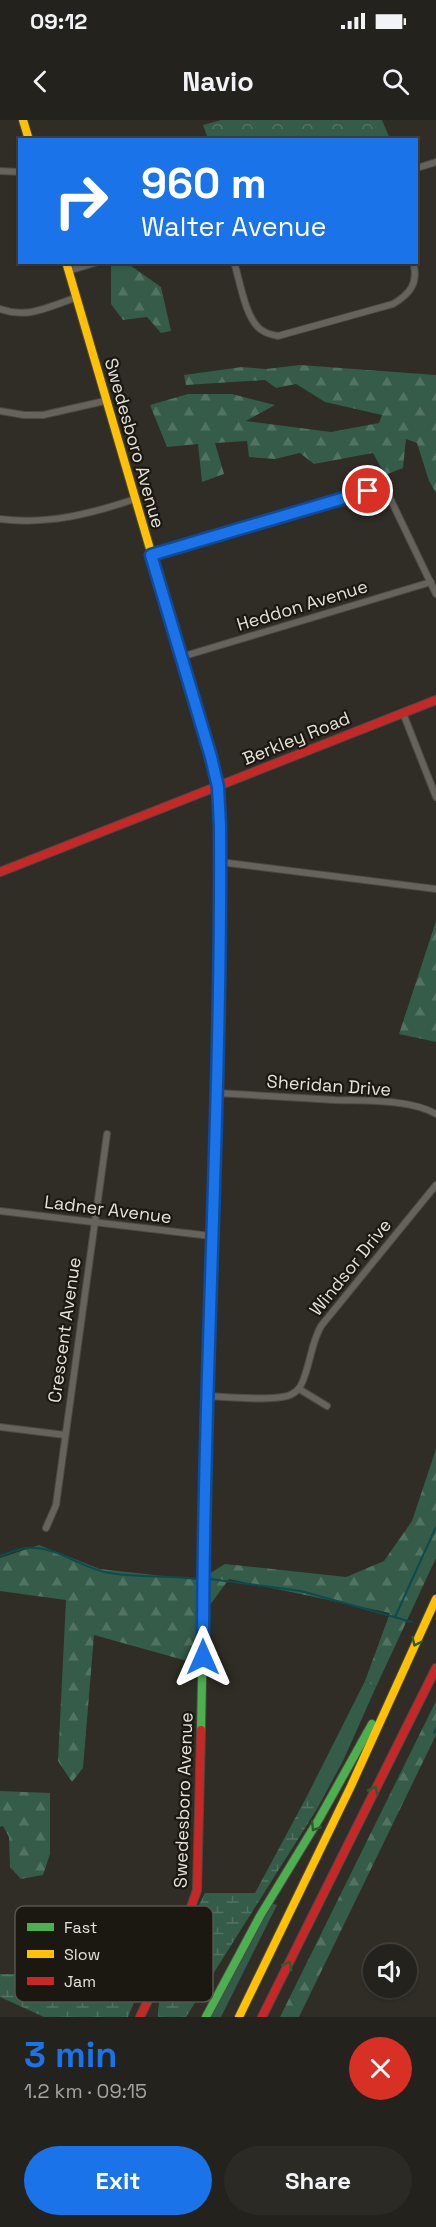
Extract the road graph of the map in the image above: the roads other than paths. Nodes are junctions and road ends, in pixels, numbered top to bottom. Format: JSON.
{"nodes":[{"id":1,"x":23,"y":120,"type":"edge"},
{"id":2,"x":28,"y":138,"type":"edge"},
{"id":3,"x":436,"y":162,"type":"edge"},
{"id":4,"x":418,"y":168,"type":"edge"},
{"id":5,"x":0,"y":171,"type":"edge"},
{"id":6,"x":18,"y":172,"type":"edge"},
{"id":7,"x":86,"y":264,"type":"edge"},
{"id":8,"x":235,"y":264,"type":"edge"},
{"id":9,"x":414,"y":264,"type":"edge"},
{"id":10,"x":67,"y":267,"type":"edge"},
{"id":11,"x":75,"y":298,"type":"junction"},
{"id":12,"x":0,"y":309,"type":"edge"},
{"id":13,"x":105,"y":401,"type":"junction"},
{"id":14,"x":0,"y":411,"type":"edge"},
{"id":15,"x":135,"y":499,"type":"junction"},
{"id":16,"x":0,"y":519,"type":"edge"},
{"id":17,"x":151,"y":555,"type":"junction"},
{"id":18,"x":431,"y":582,"type":"junction"},
{"id":19,"x":436,"y":594,"type":"edge"},
{"id":20,"x":181,"y":657,"type":"junction"},
{"id":21,"x":436,"y":700,"type":"edge"},
{"id":22,"x":404,"y":713,"type":"junction"},
{"id":23,"x":218,"y":787,"type":"junction"},
{"id":24,"x":436,"y":797,"type":"edge"},
{"id":25,"x":220,"y":862,"type":"junction"},
{"id":26,"x":0,"y":872,"type":"edge"},
{"id":27,"x":436,"y":889,"type":"edge"},
{"id":28,"x":218,"y":1093,"type":"junction"},
{"id":29,"x":436,"y":1114,"type":"edge"},
{"id":30,"x":106,"y":1134,"type":"dead end"},
{"id":31,"x":435,"y":1190,"type":"edge"},
{"id":32,"x":0,"y":1211,"type":"edge"},
{"id":33,"x":94,"y":1222,"type":"junction"},
{"id":34,"x":212,"y":1236,"type":"junction"},
{"id":35,"x":298,"y":1389,"type":"junction"},
{"id":36,"x":208,"y":1396,"type":"junction"},
{"id":37,"x":327,"y":1406,"type":"dead end"},
{"id":38,"x":0,"y":1427,"type":"edge"},
{"id":39,"x":65,"y":1435,"type":"junction"},
{"id":40,"x":46,"y":1528,"type":"dead end"},
{"id":41,"x":436,"y":1599,"type":"edge"},
{"id":42,"x":436,"y":1668,"type":"edge"},
{"id":43,"x":396,"y":1685,"type":"junction"},
{"id":44,"x":193,"y":1906,"type":"edge"},
{"id":45,"x":146,"y":2002,"type":"edge"},
{"id":46,"x":140,"y":2017,"type":"edge"},
{"id":47,"x":206,"y":2017,"type":"edge"},
{"id":48,"x":239,"y":2017,"type":"edge"},
{"id":49,"x":262,"y":2017,"type":"edge"}],
"edges":[{"from":1,"to":2,"type":"main road"},
{"from":3,"to":4,"type":"street"},
{"from":5,"to":6,"type":"street"},
{"from":7,"to":10,"type":"street"},
{"from":8,"to":9,"type":"street"},
{"from":10,"to":11,"type":"main road","name":"Swedesboro Avenue"},
{"from":11,"to":12,"type":"street"},
{"from":11,"to":13,"type":"main road","name":"Swedesboro Avenue"},
{"from":13,"to":14,"type":"street"},
{"from":13,"to":15,"type":"main road","name":"Swedesboro Avenue"},
{"from":15,"to":16,"type":"street"},
{"from":15,"to":17,"type":"main road","name":"Swedesboro Avenue"},
{"from":17,"to":18,"type":"street"},
{"from":17,"to":20,"type":"main road","name":"Swedesboro Avenue"},
{"from":18,"to":19,"type":"street"},
{"from":18,"to":20,"type":"street","name":"Heddon Avenue"},
{"from":20,"to":23,"type":"main road","name":"Swedesboro Avenue"},
{"from":21,"to":22,"type":"main road","name":"Berkley Road"},
{"from":22,"to":23,"type":"main road","name":"Berkley Road"},
{"from":22,"to":24,"type":"street"},
{"from":23,"to":25,"type":"main road","name":"Swedesboro Avenue"},
{"from":23,"to":26,"type":"main road","name":"Berkley Road"},
{"from":25,"to":27,"type":"street"},
{"from":25,"to":28,"type":"main road","name":"Swedesboro Avenue"},
{"from":28,"to":29,"type":"street","name":"Sheridan Drive"},
{"from":28,"to":34,"type":"main road","name":"Swedesboro Avenue"},
{"from":30,"to":33,"type":"street","name":"Crescent Avenue"},
{"from":31,"to":35,"type":"street","name":"Windsor Drive"},
{"from":32,"to":33,"type":"street","name":"Ladner Avenue"},
{"from":33,"to":34,"type":"street","name":"Ladner Avenue"},
{"from":33,"to":39,"type":"street","name":"Crescent Avenue"},
{"from":34,"to":36,"type":"main road","name":"Swedesboro Avenue"},
{"from":35,"to":36,"type":"street"},
{"from":35,"to":37,"type":"street"},
{"from":36,"to":44,"type":"main road","name":"Swedesboro Avenue"},
{"from":38,"to":39,"type":"street"},
{"from":39,"to":40,"type":"street","name":"Crescent Avenue"},
{"from":41,"to":43,"type":"main road","one_way":true},
{"from":49,"to":42,"type":"main road","one_way":true},
{"from":43,"to":47,"type":"main road","one_way":true},
{"from":43,"to":48,"type":"main road"},
{"from":45,"to":46,"type":"main road","name":"Swedesboro Avenue"}]}
